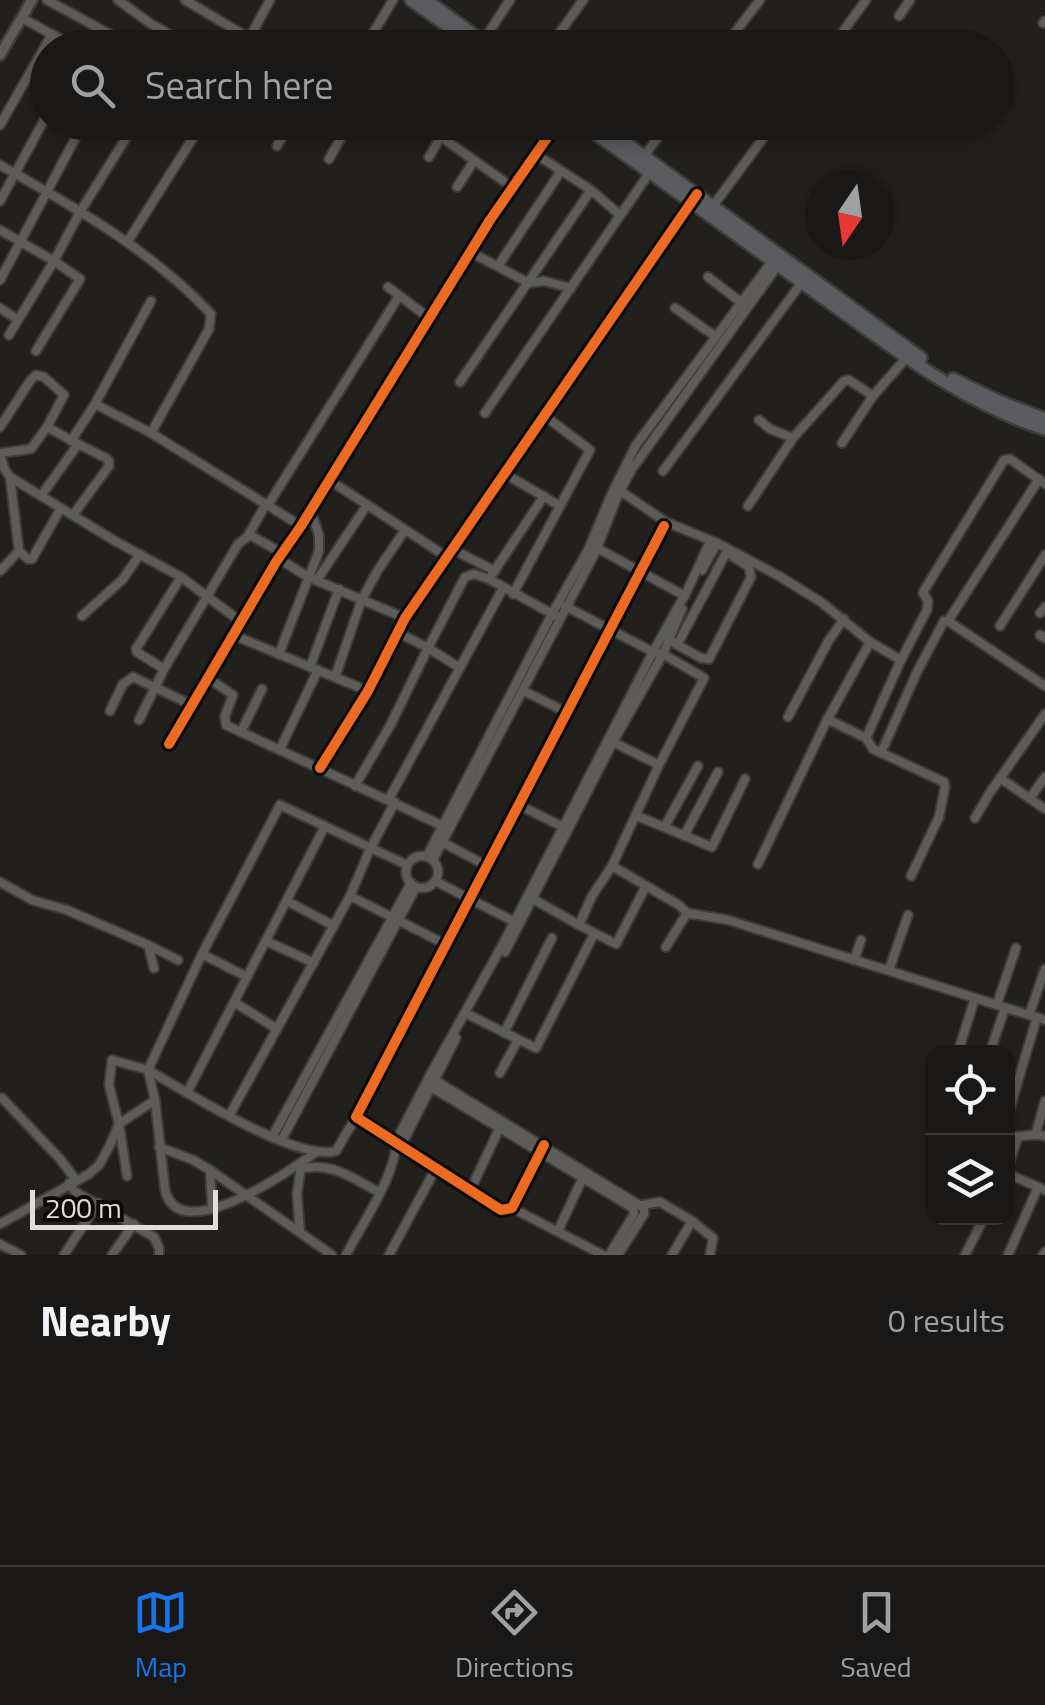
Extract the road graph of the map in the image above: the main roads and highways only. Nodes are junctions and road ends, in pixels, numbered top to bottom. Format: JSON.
{"nodes":[{"id":1,"x":411,"y":0,"type":"edge"},
{"id":2,"x":426,"y":0,"type":"edge"},
{"id":3,"x":444,"y":18,"type":"junction"},
{"id":4,"x":462,"y":30,"type":"edge"},
{"id":5,"x":607,"y":140,"type":"edge"},
{"id":6,"x":618,"y":140,"type":"edge"},
{"id":7,"x":644,"y":164,"type":"junction"},
{"id":8,"x":694,"y":198,"type":"junction"},
{"id":9,"x":778,"y":259,"type":"junction"},
{"id":10,"x":908,"y":354,"type":"junction"},
{"id":11,"x":1045,"y":418,"type":"edge"},
{"id":12,"x":1045,"y":429,"type":"edge"}],
"edges":[{"from":1,"to":3,"type":"main road"},
{"from":2,"to":3,"type":"main road"},
{"from":3,"to":4,"type":"main road"},
{"from":5,"to":7,"type":"main road"},
{"from":6,"to":7,"type":"main road"},
{"from":7,"to":8,"type":"main road"},
{"from":8,"to":9,"type":"main road"},
{"from":8,"to":9,"type":"main road"},
{"from":9,"to":10,"type":"main road"},
{"from":9,"to":10,"type":"main road"},
{"from":10,"to":11,"type":"main road"},
{"from":10,"to":12,"type":"main road"}]}
